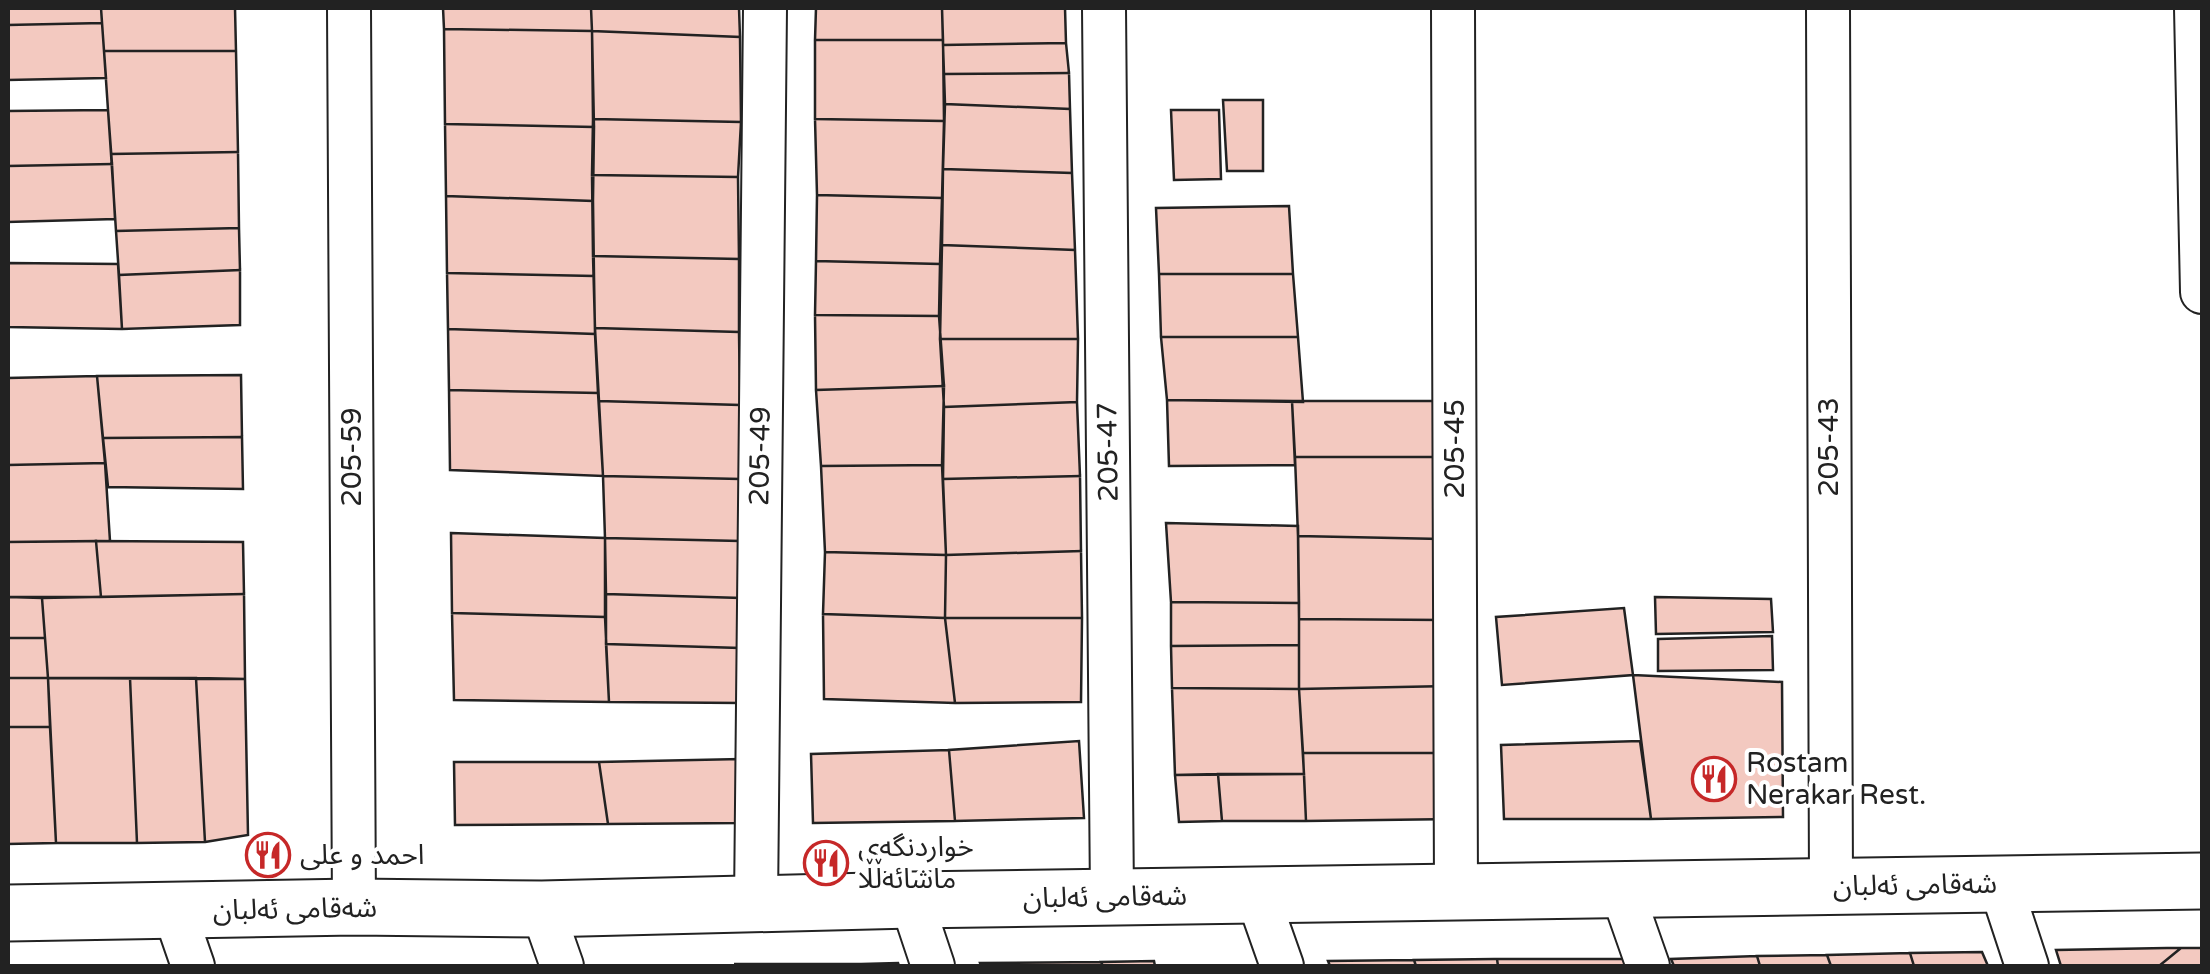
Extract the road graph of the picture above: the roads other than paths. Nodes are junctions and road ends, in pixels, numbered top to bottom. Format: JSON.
{"nodes":[{"id":1,"x":349,"y":8,"type":"edge"},
{"id":2,"x":765,"y":8,"type":"edge"},
{"id":3,"x":1104,"y":8,"type":"edge"},
{"id":4,"x":1453,"y":8,"type":"edge"},
{"id":5,"x":1828,"y":8,"type":"edge"},
{"id":6,"x":2196,"y":8,"type":"edge"},
{"id":7,"x":2202,"y":292,"type":"edge"},
{"id":8,"x":2202,"y":881,"type":"edge"},
{"id":9,"x":2000,"y":884,"type":"junction"},
{"id":10,"x":1831,"y":886,"type":"junction"},
{"id":11,"x":1622,"y":889,"type":"junction"},
{"id":12,"x":1456,"y":891,"type":"junction"},
{"id":13,"x":1257,"y":895,"type":"junction"},
{"id":14,"x":1112,"y":897,"type":"junction"},
{"id":15,"x":911,"y":900,"type":"junction"},
{"id":16,"x":756,"y":904,"type":"junction"},
{"id":17,"x":354,"y":907,"type":"junction"},
{"id":18,"x":542,"y":909,"type":"junction"},
{"id":19,"x":174,"y":910,"type":"junction"},
{"id":20,"x":8,"y":913,"type":"edge"},
{"id":21,"x":193,"y":966,"type":"edge"},
{"id":22,"x":562,"y":966,"type":"edge"},
{"id":23,"x":933,"y":966,"type":"edge"},
{"id":24,"x":1282,"y":966,"type":"edge"},
{"id":25,"x":1648,"y":966,"type":"edge"},
{"id":26,"x":2027,"y":966,"type":"edge"}],
"edges":[{"from":1,"to":17,"type":"street","name":"205-59"},
{"from":2,"to":16,"type":"street","name":"205-49"},
{"from":3,"to":14,"type":"street","name":"205-47"},
{"from":4,"to":12,"type":"street","name":"205-45"},
{"from":5,"to":10,"type":"street","name":"205-43"},
{"from":6,"to":7,"type":"street"},
{"from":8,"to":9,"type":"street","name":"شەقامی ئەلبان"},
{"from":9,"to":10,"type":"street","name":"شەقامی ئەلبان"},
{"from":9,"to":26,"type":"street"},
{"from":10,"to":11,"type":"street","name":"شەقامی ئەلبان"},
{"from":11,"to":12,"type":"street","name":"شەقامی ئەلبان"},
{"from":11,"to":25,"type":"street"},
{"from":12,"to":13,"type":"street","name":"شەقامی ئەلبان"},
{"from":13,"to":14,"type":"street","name":"شەقامی ئەلبان"},
{"from":13,"to":24,"type":"street"},
{"from":14,"to":15,"type":"street","name":"شەقامی ئەلبان"},
{"from":15,"to":16,"type":"street","name":"شەقامی ئەلبان"},
{"from":15,"to":23,"type":"street"},
{"from":16,"to":18,"type":"street","name":"شەقامی ئەلبان"},
{"from":17,"to":18,"type":"street","name":"شەقامی ئەلبان"},
{"from":17,"to":19,"type":"street","name":"شەقامی ئەلبان"},
{"from":18,"to":22,"type":"street"},
{"from":19,"to":20,"type":"street","name":"شەقامی ئەلبان"},
{"from":19,"to":21,"type":"street"}]}
